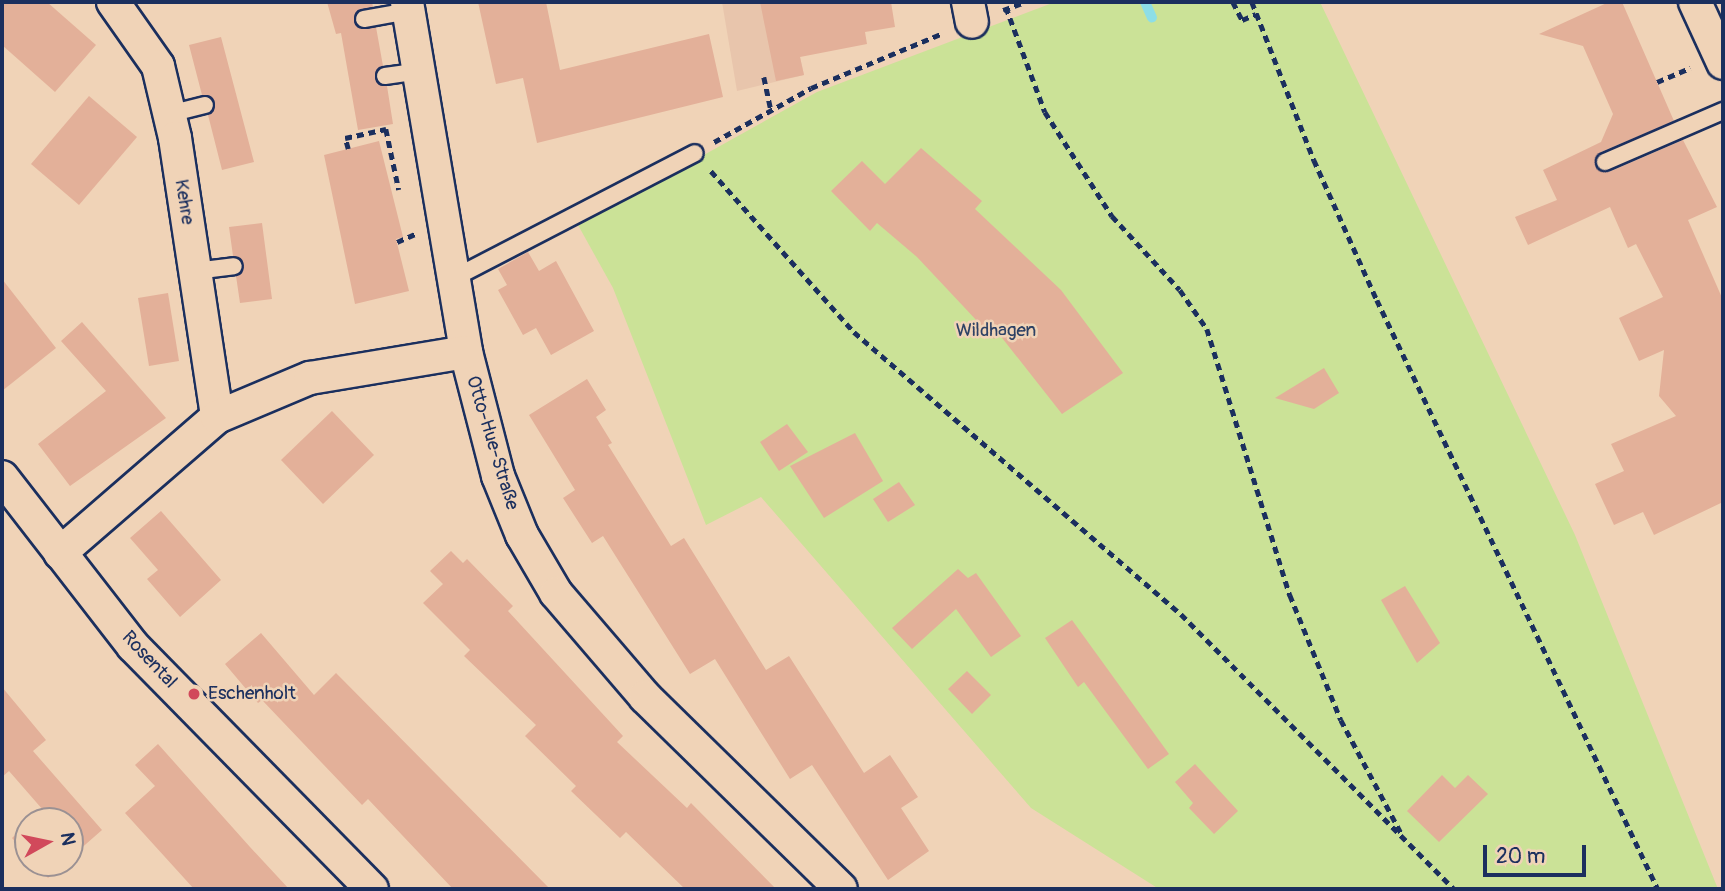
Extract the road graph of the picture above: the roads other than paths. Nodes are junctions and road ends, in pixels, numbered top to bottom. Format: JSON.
{"nodes":[{"id":1,"x":113,"y":2,"type":"edge"},
{"id":2,"x":1695,"y":2,"type":"edge"},
{"id":3,"x":408,"y":6,"type":"edge"},
{"id":4,"x":364,"y":19,"type":"dead end"},
{"id":5,"x":1723,"y":63,"type":"edge"},
{"id":6,"x":420,"y":71,"type":"junction"},
{"id":7,"x":385,"y":76,"type":"dead end"},
{"id":8,"x":205,"y":106,"type":"dead end"},
{"id":9,"x":1723,"y":111,"type":"edge"},
{"id":10,"x":169,"y":114,"type":"junction"},
{"id":11,"x":695,"y":153,"type":"road end"},
{"id":12,"x":1605,"y":162,"type":"dead end"},
{"id":13,"x":234,"y":266,"type":"dead end"},
{"id":14,"x":195,"y":271,"type":"junction"},
{"id":15,"x":454,"y":278,"type":"junction"},
{"id":16,"x":466,"y":352,"type":"junction"},
{"id":17,"x":217,"y":418,"type":"junction"},
{"id":18,"x":2,"y":477,"type":"edge"},
{"id":19,"x":60,"y":553,"type":"junction"},
{"id":20,"x":372,"y":889,"type":"edge"},
{"id":21,"x":841,"y":889,"type":"edge"}],
"edges":[{"from":1,"to":10,"type":"street","name":"Kehre"},
{"from":2,"to":5,"type":"street"},
{"from":3,"to":4,"type":"lane"},
{"from":3,"to":6,"type":"street","name":"Otto-Hue-Straße"},
{"from":6,"to":7,"type":"lane"},
{"from":6,"to":15,"type":"street","name":"Otto-Hue-Straße"},
{"from":8,"to":10,"type":"lane"},
{"from":9,"to":12,"type":"lane"},
{"from":10,"to":14,"type":"street","name":"Kehre"},
{"from":11,"to":15,"type":"lane"},
{"from":13,"to":14,"type":"lane"},
{"from":14,"to":17,"type":"street","name":"Kehre"},
{"from":15,"to":16,"type":"street","name":"Otto-Hue-Straße"},
{"from":16,"to":17,"type":"street"},
{"from":16,"to":21,"type":"street","name":"Otto-Hue-Straße"},
{"from":17,"to":19,"type":"street"},
{"from":18,"to":19,"type":"street","name":"Rosental"},
{"from":19,"to":20,"type":"street","name":"Rosental"}]}
